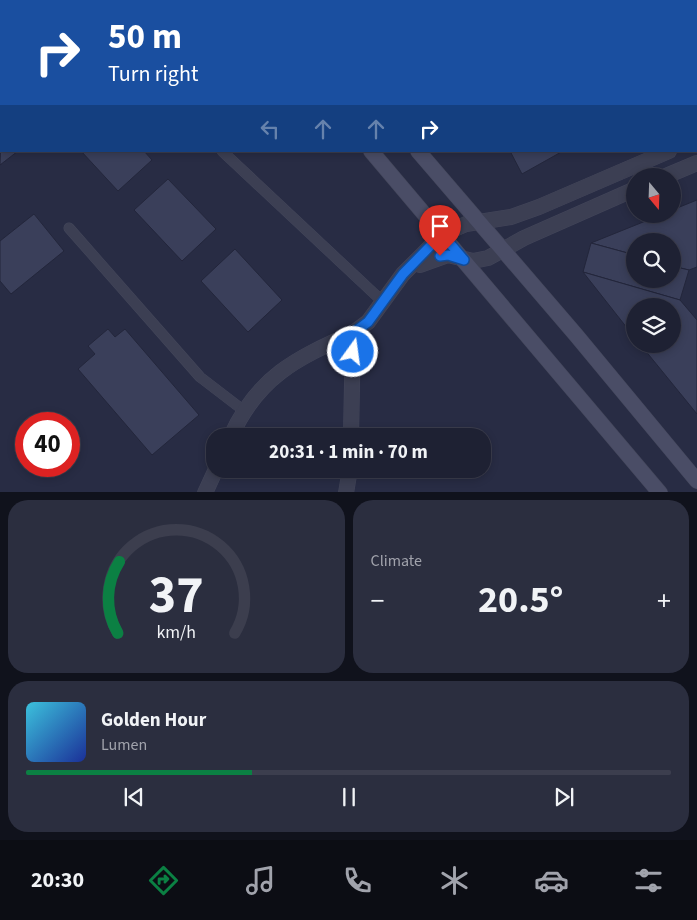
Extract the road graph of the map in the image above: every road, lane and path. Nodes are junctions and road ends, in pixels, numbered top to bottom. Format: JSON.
{"nodes":[{"id":1,"x":223,"y":152,"type":"edge"},
{"id":2,"x":372,"y":152,"type":"edge"},
{"id":3,"x":419,"y":152,"type":"edge"},
{"id":4,"x":664,"y":152,"type":"edge"},
{"id":5,"x":646,"y":156,"type":"edge"},
{"id":6,"x":697,"y":163,"type":"edge"},
{"id":7,"x":681,"y":170,"type":"edge"},
{"id":8,"x":626,"y":194,"type":"edge"},
{"id":9,"x":478,"y":221,"type":"junction"},
{"id":10,"x":69,"y":228,"type":"dead end"},
{"id":11,"x":442,"y":234,"type":"junction"},
{"id":12,"x":504,"y":251,"type":"junction"},
{"id":13,"x":464,"y":260,"type":"junction"},
{"id":14,"x":403,"y":274,"type":"junction"},
{"id":15,"x":382,"y":301,"type":"junction"},
{"id":16,"x":353,"y":333,"type":"junction"},
{"id":17,"x":243,"y":410,"type":"junction"},
{"id":18,"x":234,"y":428,"type":"edge"},
{"id":19,"x":351,"y":428,"type":"edge"},
{"id":20,"x":212,"y":478,"type":"edge"},
{"id":21,"x":348,"y":478,"type":"edge"},
{"id":22,"x":697,"y":481,"type":"edge"},
{"id":23,"x":205,"y":492,"type":"edge"},
{"id":24,"x":346,"y":492,"type":"edge"},
{"id":25,"x":660,"y":492,"type":"edge"}],
"edges":[{"from":1,"to":15,"type":"lane"},
{"from":2,"to":11,"type":"main road"},
{"from":3,"to":9,"type":"main road"},
{"from":4,"to":5,"type":"street"},
{"from":5,"to":9,"type":"street"},
{"from":6,"to":7,"type":"street"},
{"from":8,"to":12,"type":"street"},
{"from":9,"to":11,"type":"street"},
{"from":9,"to":12,"type":"main road"},
{"from":10,"to":17,"type":"lane"},
{"from":11,"to":13,"type":"main road"},
{"from":11,"to":14,"type":"street"},
{"from":12,"to":13,"type":"street"},
{"from":12,"to":22,"type":"main road"},
{"from":13,"to":14,"type":"street"},
{"from":13,"to":25,"type":"main road"},
{"from":14,"to":15,"type":"street"},
{"from":15,"to":16,"type":"street"},
{"from":16,"to":17,"type":"street"},
{"from":16,"to":19,"type":"street"},
{"from":17,"to":18,"type":"street"},
{"from":20,"to":23,"type":"street"},
{"from":21,"to":24,"type":"street"}]}
